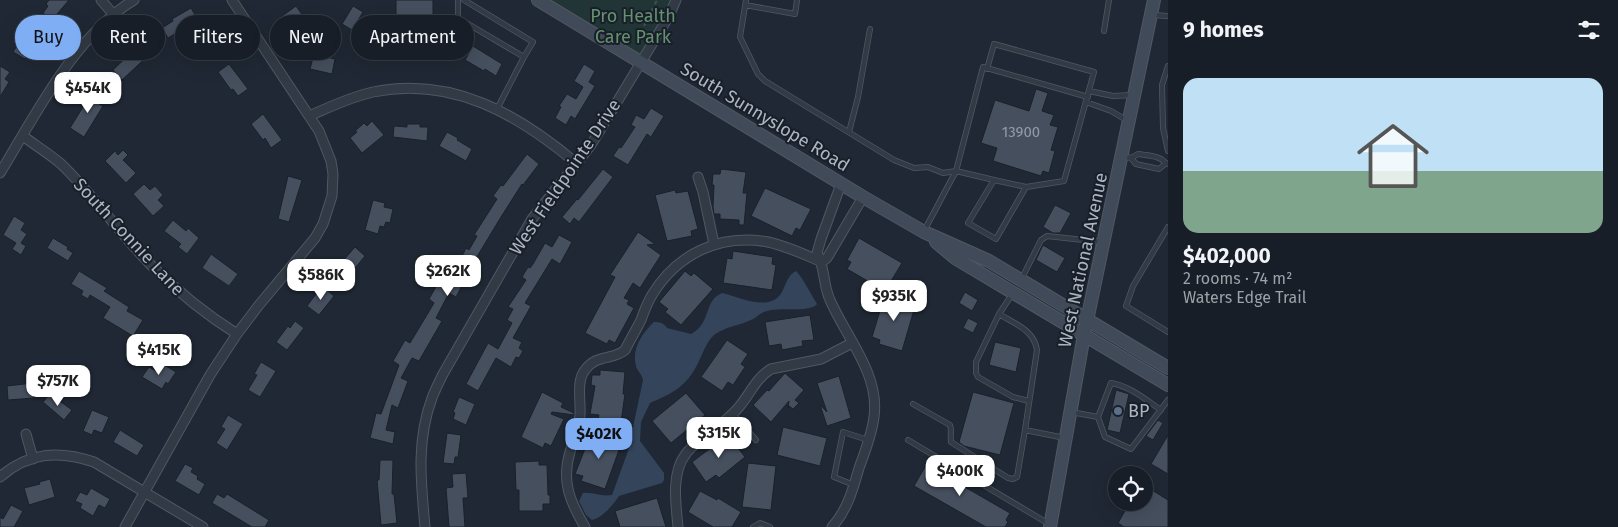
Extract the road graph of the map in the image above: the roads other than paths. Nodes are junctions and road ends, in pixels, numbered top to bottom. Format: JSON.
{"nodes":[{"id":1,"x":101,"y":0,"type":"edge"},
{"id":2,"x":134,"y":0,"type":"edge"},
{"id":3,"x":232,"y":0,"type":"edge"},
{"id":4,"x":458,"y":0,"type":"edge"},
{"id":5,"x":464,"y":0,"type":"edge"},
{"id":6,"x":538,"y":0,"type":"edge"},
{"id":7,"x":676,"y":0,"type":"edge"},
{"id":8,"x":797,"y":0,"type":"edge"},
{"id":9,"x":1109,"y":0,"type":"edge"},
{"id":10,"x":1154,"y":0,"type":"edge"},
{"id":11,"x":746,"y":3,"type":"edge"},
{"id":12,"x":113,"y":14,"type":"junction"},
{"id":13,"x":1151,"y":16,"type":"junction"},
{"id":14,"x":1168,"y":16,"type":"edge"},
{"id":15,"x":870,"y":29,"type":"dead end"},
{"id":16,"x":1104,"y":31,"type":"dead end"},
{"id":17,"x":524,"y":57,"type":"junction"},
{"id":18,"x":640,"y":62,"type":"junction"},
{"id":19,"x":1168,"y":66,"type":"edge"},
{"id":20,"x":986,"y":69,"type":"junction"},
{"id":21,"x":1089,"y":91,"type":"junction"},
{"id":22,"x":1135,"y":95,"type":"junction"},
{"id":23,"x":1087,"y":100,"type":"junction"},
{"id":24,"x":497,"y":109,"type":"junction"},
{"id":25,"x":309,"y":116,"type":"junction"},
{"id":26,"x":1130,"y":122,"type":"junction"},
{"id":27,"x":849,"y":132,"type":"junction"},
{"id":28,"x":23,"y":136,"type":"junction"},
{"id":29,"x":1168,"y":151,"type":"edge"},
{"id":30,"x":1127,"y":157,"type":"junction"},
{"id":31,"x":576,"y":163,"type":"junction"},
{"id":32,"x":1167,"y":164,"type":"edge"},
{"id":33,"x":956,"y":171,"type":"junction"},
{"id":34,"x":0,"y":173,"type":"edge"},
{"id":35,"x":698,"y":177,"type":"dead end"},
{"id":36,"x":994,"y":180,"type":"junction"},
{"id":37,"x":841,"y":184,"type":"junction"},
{"id":38,"x":1026,"y":188,"type":"junction"},
{"id":39,"x":863,"y":197,"type":"junction"},
{"id":40,"x":1168,"y":227,"type":"edge"},
{"id":41,"x":924,"y":232,"type":"junction"},
{"id":42,"x":1104,"y":242,"type":"junction"},
{"id":43,"x":714,"y":244,"type":"junction"},
{"id":44,"x":822,"y":262,"type":"junction"},
{"id":45,"x":1022,"y":279,"type":"junction"},
{"id":46,"x":1014,"y":293,"type":"junction"},
{"id":47,"x":999,"y":314,"type":"junction"},
{"id":48,"x":1088,"y":320,"type":"junction"},
{"id":49,"x":1168,"y":332,"type":"edge"},
{"id":50,"x":237,"y":334,"type":"junction"},
{"id":51,"x":1084,"y":335,"type":"junction"},
{"id":52,"x":852,"y":343,"type":"junction"},
{"id":53,"x":1168,"y":368,"type":"edge"},
{"id":54,"x":1168,"y":385,"type":"edge"},
{"id":55,"x":1168,"y":400,"type":"edge"},
{"id":56,"x":1029,"y":401,"type":"junction"},
{"id":57,"x":913,"y":404,"type":"dead end"},
{"id":58,"x":1161,"y":410,"type":"junction"},
{"id":59,"x":1071,"y":412,"type":"junction"},
{"id":60,"x":733,"y":414,"type":"junction"},
{"id":61,"x":1098,"y":417,"type":"junction"},
{"id":62,"x":1025,"y":430,"type":"junction"},
{"id":63,"x":26,"y":434,"type":"dead end"},
{"id":64,"x":1066,"y":439,"type":"junction"},
{"id":65,"x":756,"y":440,"type":"dead end"},
{"id":66,"x":868,"y":440,"type":"junction"},
{"id":67,"x":908,"y":440,"type":"dead end"},
{"id":68,"x":33,"y":459,"type":"junction"},
{"id":69,"x":0,"y":477,"type":"edge"},
{"id":70,"x":854,"y":485,"type":"junction"},
{"id":71,"x":144,"y":492,"type":"junction"},
{"id":72,"x":1050,"y":526,"type":"edge"},
{"id":73,"x":125,"y":527,"type":"edge"},
{"id":74,"x":203,"y":527,"type":"edge"},
{"id":75,"x":425,"y":527,"type":"edge"},
{"id":76,"x":585,"y":527,"type":"edge"},
{"id":77,"x":678,"y":527,"type":"edge"},
{"id":78,"x":753,"y":527,"type":"edge"},
{"id":79,"x":770,"y":527,"type":"edge"},
{"id":80,"x":832,"y":527,"type":"edge"}],
"edges":[{"from":1,"to":12,"type":"street"},
{"from":2,"to":12,"type":"street"},
{"from":3,"to":25,"type":"street"},
{"from":4,"to":17,"type":"lane"},
{"from":5,"to":17,"type":"lane"},
{"from":6,"to":18,"type":"street","name":"South Sunnyslope Road"},
{"from":7,"to":18,"type":"street","name":"West Fieldpointe Drive"},
{"from":8,"to":11,"type":"lane"},
{"from":9,"to":16,"type":"lane"},
{"from":10,"to":13,"type":"street","name":"West National Avenue"},
{"from":11,"to":27,"type":"lane"},
{"from":12,"to":28,"type":"street"},
{"from":13,"to":14,"type":"lane"},
{"from":13,"to":22,"type":"street","name":"West National Avenue"},
{"from":15,"to":27,"type":"lane"},
{"from":17,"to":24,"type":"lane"},
{"from":18,"to":31,"type":"street","name":"West Fieldpointe Drive"},
{"from":18,"to":37,"type":"street","name":"South Sunnyslope Road"},
{"from":19,"to":29,"type":"lane"},
{"from":20,"to":21,"type":"lane"},
{"from":20,"to":23,"type":"lane"},
{"from":20,"to":33,"type":"lane"},
{"from":21,"to":22,"type":"lane"},
{"from":21,"to":23,"type":"lane"},
{"from":22,"to":26,"type":"street","name":"West National Avenue"},
{"from":23,"to":26,"type":"lane"},
{"from":23,"to":38,"type":"lane"},
{"from":24,"to":25,"type":"street"},
{"from":24,"to":31,"type":"street"},
{"from":25,"to":50,"type":"street"},
{"from":26,"to":30,"type":"street","name":"West National Avenue"},
{"from":27,"to":33,"type":"lane"},
{"from":28,"to":34,"type":"street"},
{"from":28,"to":50,"type":"street","name":"South Connie Lane"},
{"from":30,"to":32,"type":"lane"},
{"from":30,"to":32,"type":"lane"},
{"from":30,"to":42,"type":"street","name":"West National Avenue"},
{"from":31,"to":75,"type":"street","name":"West Fieldpointe Drive"},
{"from":33,"to":36,"type":"lane"},
{"from":33,"to":41,"type":"lane"},
{"from":35,"to":43,"type":"street"},
{"from":36,"to":38,"type":"lane"},
{"from":36,"to":38,"type":"lane"},
{"from":37,"to":39,"type":"street","name":"South Sunnyslope Road"},
{"from":37,"to":44,"type":"street"},
{"from":39,"to":41,"type":"street","name":"South Sunnyslope Road"},
{"from":39,"to":44,"type":"street"},
{"from":40,"to":49,"type":"lane"},
{"from":41,"to":45,"type":"street","name":"South Sunnyslope Road"},
{"from":41,"to":46,"type":"street","name":"South Sunnyslope Road"},
{"from":42,"to":45,"type":"lane"},
{"from":42,"to":48,"type":"street","name":"West National Avenue"},
{"from":43,"to":44,"type":"street"},
{"from":43,"to":76,"type":"street"},
{"from":44,"to":52,"type":"street"},
{"from":45,"to":46,"type":"lane"},
{"from":45,"to":48,"type":"street","name":"South Sunnyslope Road"},
{"from":46,"to":47,"type":"lane"},
{"from":46,"to":51,"type":"street","name":"South Sunnyslope Road"},
{"from":47,"to":56,"type":"lane"},
{"from":47,"to":56,"type":"lane"},
{"from":48,"to":51,"type":"street","name":"West National Avenue"},
{"from":48,"to":53,"type":"street","name":"South Sunnyslope Road"},
{"from":50,"to":71,"type":"street"},
{"from":51,"to":54,"type":"street","name":"South Sunnyslope Road"},
{"from":51,"to":59,"type":"street","name":"West National Avenue"},
{"from":52,"to":60,"type":"street"},
{"from":52,"to":66,"type":"street"},
{"from":55,"to":58,"type":"lane"},
{"from":56,"to":62,"type":"lane"},
{"from":57,"to":62,"type":"lane"},
{"from":58,"to":61,"type":"lane"},
{"from":58,"to":61,"type":"lane"},
{"from":59,"to":61,"type":"lane"},
{"from":59,"to":64,"type":"street","name":"West National Avenue"},
{"from":60,"to":65,"type":"lane"},
{"from":60,"to":77,"type":"street"},
{"from":62,"to":64,"type":"lane"},
{"from":63,"to":68,"type":"street"},
{"from":64,"to":72,"type":"street","name":"West National Avenue"},
{"from":66,"to":70,"type":"street"},
{"from":66,"to":70,"type":"lane"},
{"from":67,"to":72,"type":"lane"},
{"from":68,"to":69,"type":"street"},
{"from":68,"to":71,"type":"street"},
{"from":70,"to":80,"type":"street"},
{"from":71,"to":73,"type":"street"},
{"from":71,"to":74,"type":"street"},
{"from":78,"to":79,"type":"lane"}]}
